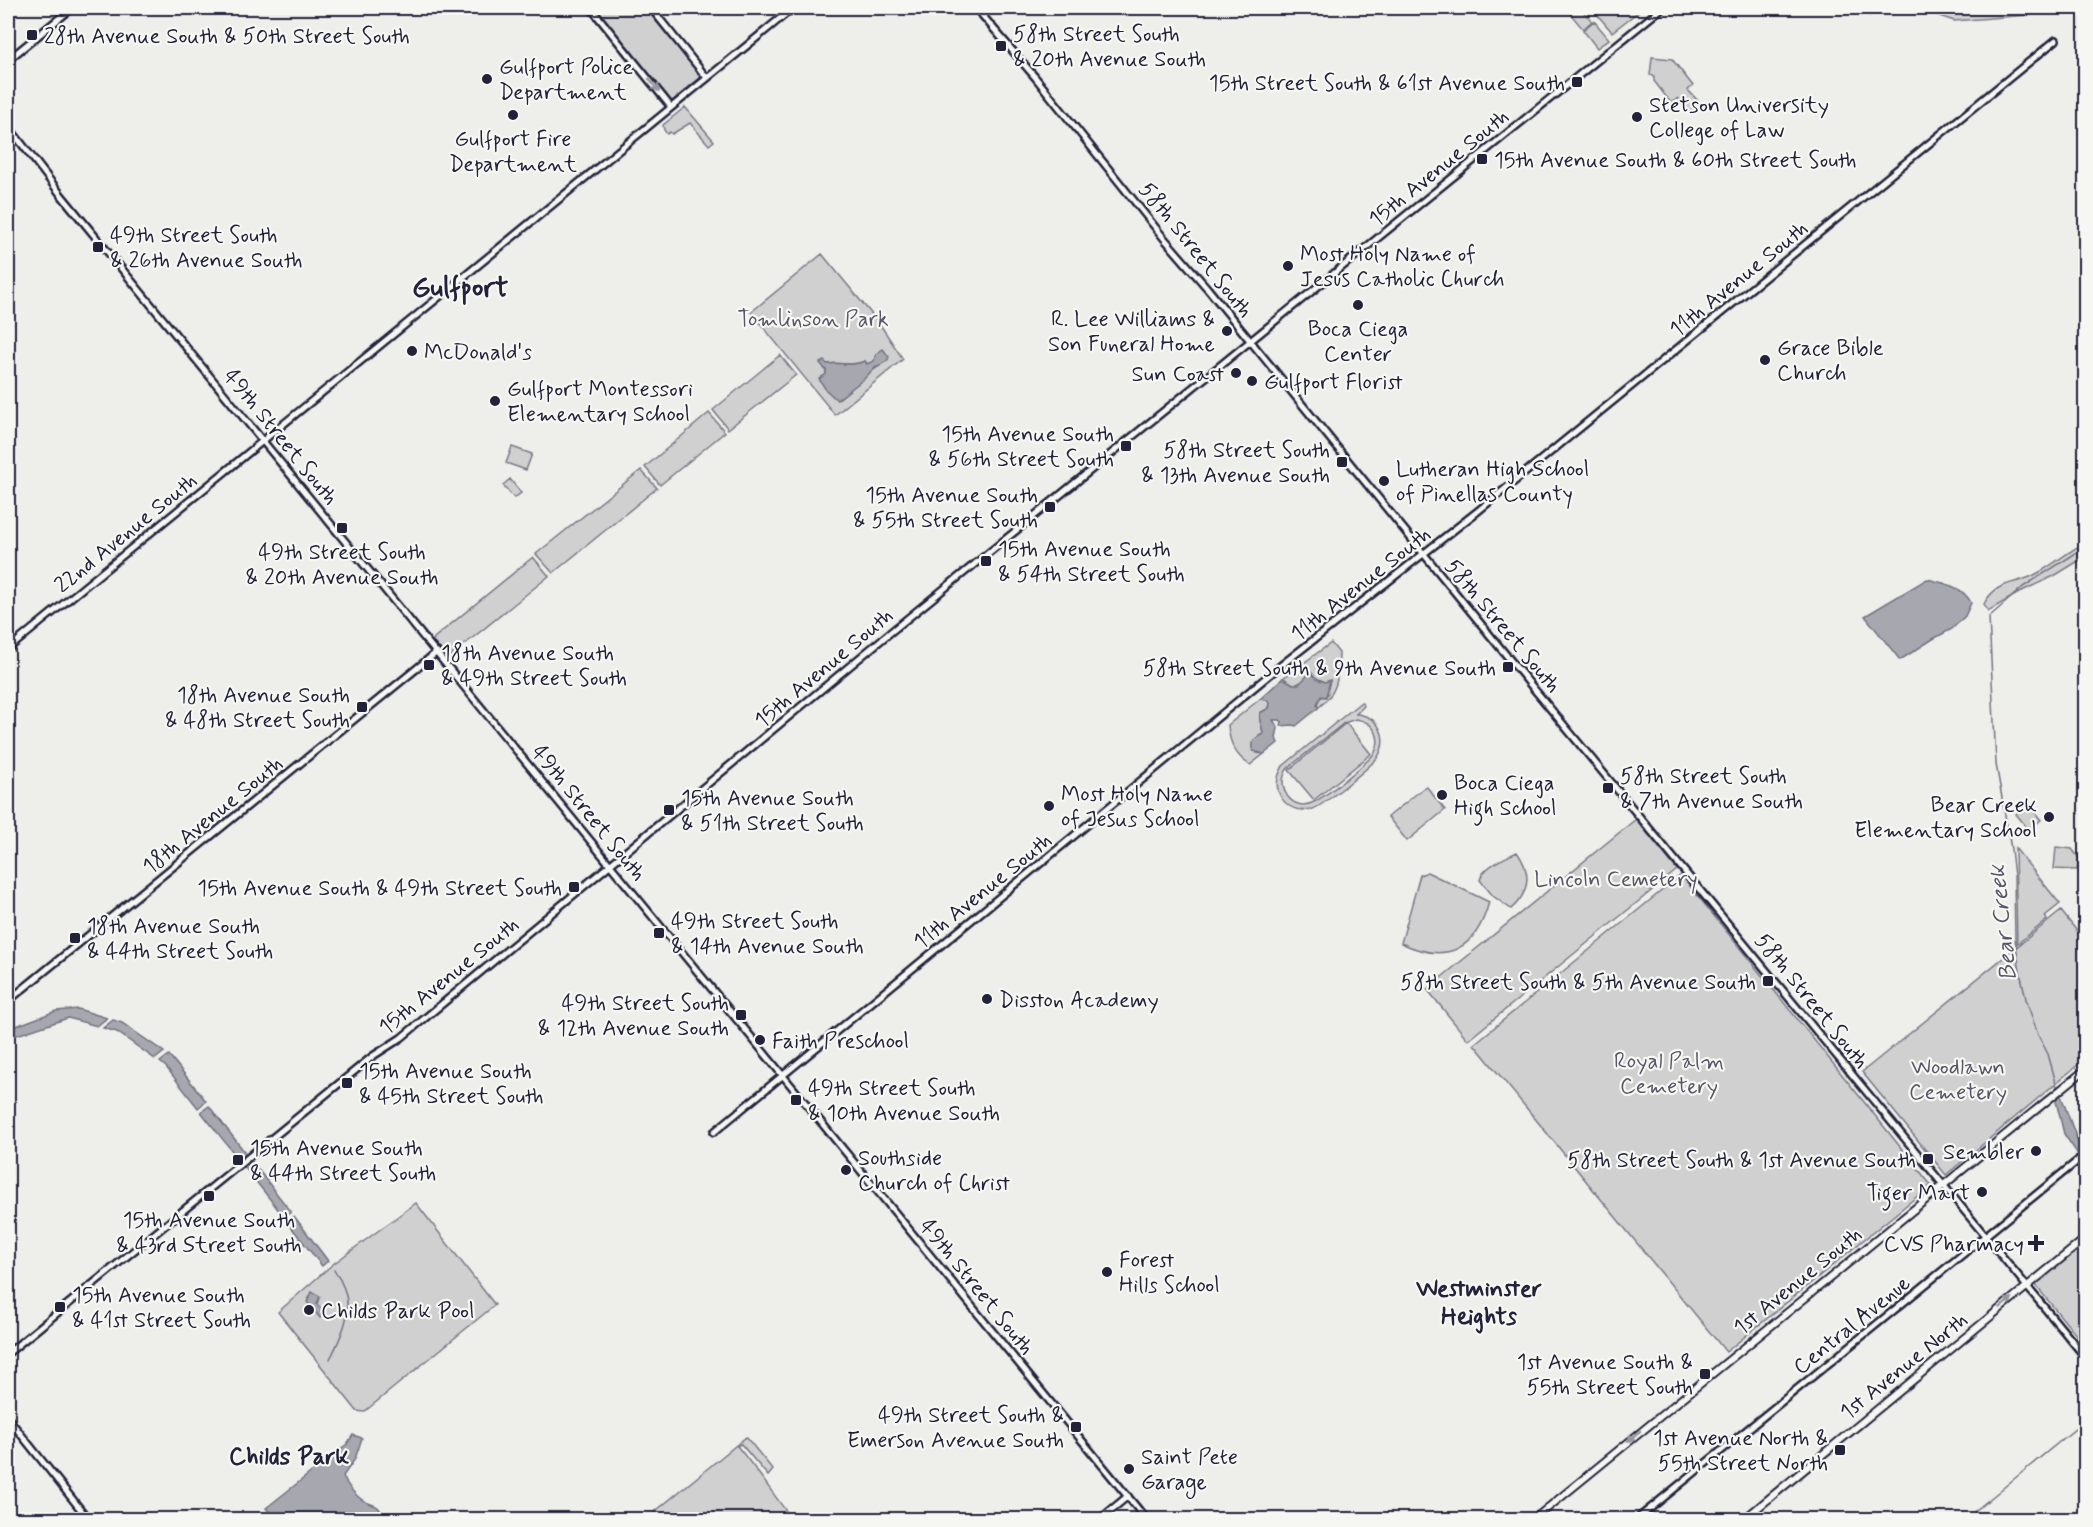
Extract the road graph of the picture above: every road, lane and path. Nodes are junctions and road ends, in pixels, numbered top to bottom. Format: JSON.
{"nodes":[{"id":1,"x":72,"y":8,"type":"edge"},
{"id":2,"x":591,"y":8,"type":"edge"},
{"id":3,"x":651,"y":8,"type":"edge"},
{"id":4,"x":793,"y":8,"type":"edge"},
{"id":5,"x":976,"y":8,"type":"edge"},
{"id":6,"x":1662,"y":8,"type":"edge"},
{"id":7,"x":2056,"y":40,"type":"dead end"},
{"id":8,"x":8,"y":60,"type":"edge"},
{"id":9,"x":707,"y":78,"type":"junction"},
{"id":10,"x":671,"y":107,"type":"junction"},
{"id":11,"x":8,"y":126,"type":"edge"},
{"id":12,"x":1251,"y":341,"type":"junction"},
{"id":13,"x":264,"y":440,"type":"junction"},
{"id":14,"x":1424,"y":554,"type":"junction"},
{"id":15,"x":8,"y":650,"type":"edge"},
{"id":16,"x":437,"y":652,"type":"junction"},
{"id":17,"x":611,"y":864,"type":"junction"},
{"id":18,"x":8,"y":1001,"type":"edge"},
{"id":19,"x":2085,"y":1069,"type":"edge"},
{"id":20,"x":783,"y":1075,"type":"junction"},
{"id":21,"x":714,"y":1132,"type":"dead end"},
{"id":22,"x":2085,"y":1154,"type":"edge"},
{"id":23,"x":1943,"y":1184,"type":"junction"},
{"id":24,"x":1984,"y":1236,"type":"junction"},
{"id":25,"x":2085,"y":1238,"type":"edge"},
{"id":26,"x":2027,"y":1287,"type":"junction"},
{"id":27,"x":8,"y":1353,"type":"edge"},
{"id":28,"x":2085,"y":1358,"type":"edge"},
{"id":29,"x":8,"y":1418,"type":"edge"},
{"id":30,"x":1128,"y":1496,"type":"junction"},
{"id":31,"x":89,"y":1520,"type":"edge"},
{"id":32,"x":1099,"y":1520,"type":"edge"},
{"id":33,"x":1147,"y":1520,"type":"edge"},
{"id":34,"x":1533,"y":1520,"type":"edge"},
{"id":35,"x":1636,"y":1520,"type":"edge"},
{"id":36,"x":1743,"y":1520,"type":"edge"}],
"edges":[{"from":1,"to":8,"type":"street"},
{"from":2,"to":10,"type":"street","one_way":true},
{"from":3,"to":9,"type":"street"},
{"from":4,"to":9,"type":"street","name":"22nd Avenue South"},
{"from":5,"to":12,"type":"street","name":"58th Street South"},
{"from":6,"to":12,"type":"street","name":"15th Avenue South"},
{"from":7,"to":14,"type":"street","name":"11th Avenue South"},
{"from":9,"to":10,"type":"street","name":"22nd Avenue South"},
{"from":10,"to":13,"type":"street","name":"22nd Avenue South"},
{"from":11,"to":13,"type":"street","name":"49th Street South"},
{"from":12,"to":14,"type":"street","name":"58th Street South"},
{"from":12,"to":17,"type":"street","name":"15th Avenue South"},
{"from":13,"to":15,"type":"street","name":"22nd Avenue South"},
{"from":13,"to":16,"type":"street","name":"49th Street South"},
{"from":14,"to":20,"type":"street","name":"11th Avenue South"},
{"from":14,"to":23,"type":"street","name":"58th Street South"},
{"from":16,"to":17,"type":"street","name":"49th Street South"},
{"from":16,"to":18,"type":"street","name":"18th Avenue South"},
{"from":17,"to":20,"type":"street","name":"49th Street South"},
{"from":17,"to":27,"type":"street","name":"15th Avenue South"},
{"from":19,"to":23,"type":"main road","name":"1st Avenue South"},
{"from":20,"to":21,"type":"street","name":"11th Avenue South"},
{"from":20,"to":30,"type":"street","name":"49th Street South"},
{"from":22,"to":24,"type":"street","name":"Central Avenue"},
{"from":23,"to":24,"type":"street","name":"58th Street South"},
{"from":23,"to":34,"type":"main road","name":"1st Avenue South","one_way":true},
{"from":24,"to":26,"type":"street","name":"58th Street South"},
{"from":24,"to":35,"type":"street","name":"Central Avenue"},
{"from":25,"to":26,"type":"main road","name":"1st Avenue North"},
{"from":26,"to":28,"type":"street","name":"58th Street South"},
{"from":36,"to":26,"type":"main road","name":"1st Avenue North","one_way":true},
{"from":29,"to":31,"type":"street"},
{"from":30,"to":32,"type":"street"},
{"from":30,"to":33,"type":"street","name":"49th Street South"}]}
